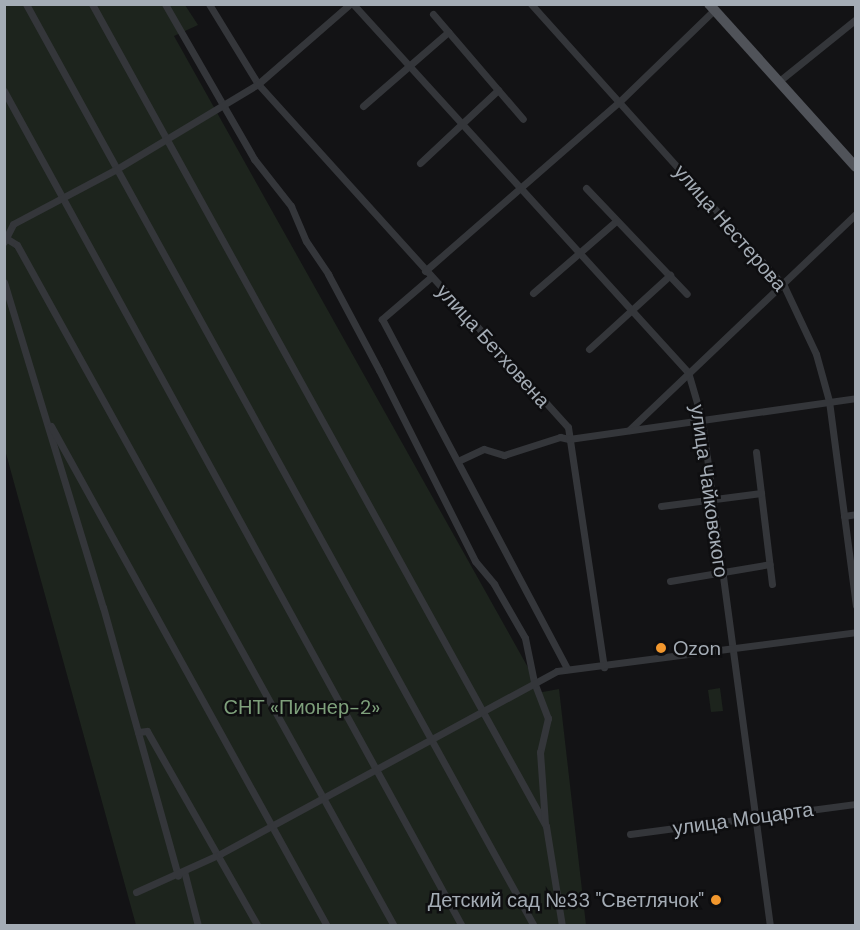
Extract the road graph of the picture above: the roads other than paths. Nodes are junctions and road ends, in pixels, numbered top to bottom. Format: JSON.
{"nodes":[{"id":1,"x":26,"y":4,"type":"edge"},
{"id":2,"x":92,"y":4,"type":"edge"},
{"id":3,"x":165,"y":4,"type":"edge"},
{"id":4,"x":209,"y":4,"type":"edge"},
{"id":5,"x":352,"y":4,"type":"edge"},
{"id":6,"x":531,"y":4,"type":"edge"},
{"id":7,"x":712,"y":7,"type":"edge"},
{"id":8,"x":433,"y":14,"type":"dead end"},
{"id":9,"x":855,"y":19,"type":"edge"},
{"id":10,"x":448,"y":32,"type":"junction"},
{"id":11,"x":409,"y":66,"type":"junction"},
{"id":12,"x":778,"y":82,"type":"junction"},
{"id":13,"x":258,"y":84,"type":"junction"},
{"id":14,"x":498,"y":90,"type":"junction"},
{"id":15,"x":4,"y":91,"type":"edge"},
{"id":16,"x":619,"y":102,"type":"junction"},
{"id":17,"x":221,"y":106,"type":"junction"},
{"id":18,"x":363,"y":106,"type":"dead end"},
{"id":19,"x":523,"y":119,"type":"dead end"},
{"id":20,"x":462,"y":124,"type":"junction"},
{"id":21,"x":168,"y":137,"type":"junction"},
{"id":22,"x":420,"y":163,"type":"dead end"},
{"id":23,"x":855,"y":167,"type":"edge"},
{"id":24,"x":115,"y":170,"type":"junction"},
{"id":25,"x":520,"y":188,"type":"junction"},
{"id":26,"x":586,"y":188,"type":"dead end"},
{"id":27,"x":62,"y":198,"type":"junction"},
{"id":28,"x":855,"y":214,"type":"edge"},
{"id":29,"x":616,"y":221,"type":"junction"},
{"id":30,"x":7,"y":241,"type":"edge"},
{"id":31,"x":579,"y":252,"type":"junction"},
{"id":32,"x":425,"y":271,"type":"junction"},
{"id":33,"x":670,"y":275,"type":"junction"},
{"id":34,"x":431,"y":277,"type":"junction"},
{"id":35,"x":4,"y":282,"type":"edge"},
{"id":36,"x":784,"y":286,"type":"junction"},
{"id":37,"x":533,"y":293,"type":"dead end"},
{"id":38,"x":687,"y":294,"type":"dead end"},
{"id":39,"x":631,"y":309,"type":"junction"},
{"id":40,"x":589,"y":349,"type":"dead end"},
{"id":41,"x":688,"y":372,"type":"junction"},
{"id":42,"x":855,"y":398,"type":"edge"},
{"id":43,"x":830,"y":401,"type":"junction"},
{"id":44,"x":45,"y":416,"type":"junction"},
{"id":45,"x":702,"y":420,"type":"junction"},
{"id":46,"x":628,"y":430,"type":"junction"},
{"id":47,"x":569,"y":439,"type":"junction"},
{"id":48,"x":756,"y":452,"type":"dead end"},
{"id":49,"x":460,"y":460,"type":"junction"},
{"id":50,"x":761,"y":493,"type":"junction"},
{"id":51,"x":712,"y":500,"type":"junction"},
{"id":52,"x":661,"y":506,"type":"dead end"},
{"id":53,"x":855,"y":514,"type":"edge"},
{"id":54,"x":844,"y":516,"type":"junction"},
{"id":55,"x":770,"y":564,"type":"junction"},
{"id":56,"x":721,"y":573,"type":"junction"},
{"id":57,"x":670,"y":581,"type":"dead end"},
{"id":58,"x":772,"y":584,"type":"dead end"},
{"id":59,"x":855,"y":604,"type":"edge"},
{"id":60,"x":855,"y":632,"type":"edge"},
{"id":61,"x":730,"y":651,"type":"junction"},
{"id":62,"x":604,"y":667,"type":"junction"},
{"id":63,"x":567,"y":669,"type":"junction"},
{"id":64,"x":534,"y":682,"type":"junction"},
{"id":65,"x":483,"y":710,"type":"junction"},
{"id":66,"x":138,"y":732,"type":"junction"},
{"id":67,"x":431,"y":739,"type":"junction"},
{"id":68,"x":377,"y":767,"type":"junction"},
{"id":69,"x":324,"y":798,"type":"junction"},
{"id":70,"x":855,"y":804,"type":"edge"},
{"id":71,"x":754,"y":819,"type":"junction"},
{"id":72,"x":273,"y":825,"type":"junction"},
{"id":73,"x":546,"y":826,"type":"junction"},
{"id":74,"x":630,"y":834,"type":"dead end"},
{"id":75,"x":220,"y":854,"type":"junction"},
{"id":76,"x":181,"y":873,"type":"junction"},
{"id":77,"x":136,"y":892,"type":"dead end"},
{"id":78,"x":198,"y":926,"type":"edge"},
{"id":79,"x":258,"y":926,"type":"edge"},
{"id":80,"x":327,"y":926,"type":"edge"},
{"id":81,"x":394,"y":926,"type":"edge"},
{"id":82,"x":462,"y":926,"type":"edge"},
{"id":83,"x":534,"y":926,"type":"edge"},
{"id":84,"x":562,"y":926,"type":"edge"},
{"id":85,"x":770,"y":926,"type":"edge"}],
"edges":[{"from":1,"to":24,"type":"street"},
{"from":2,"to":21,"type":"street"},
{"from":3,"to":17,"type":"street"},
{"from":4,"to":13,"type":"street","name":"улица Бетховена"},
{"from":5,"to":11,"type":"street","name":"улица Чайковского"},
{"from":5,"to":13,"type":"street"},
{"from":6,"to":16,"type":"street","name":"улица Нестерова"},
{"from":7,"to":12,"type":"main road"},
{"from":7,"to":16,"type":"street"},
{"from":8,"to":10,"type":"street"},
{"from":9,"to":12,"type":"street"},
{"from":10,"to":11,"type":"street"},
{"from":10,"to":14,"type":"street"},
{"from":11,"to":18,"type":"street"},
{"from":11,"to":20,"type":"street","name":"улица Чайковского"},
{"from":12,"to":23,"type":"main road"},
{"from":13,"to":17,"type":"street"},
{"from":13,"to":32,"type":"street","name":"улица Бетховена"},
{"from":14,"to":19,"type":"street"},
{"from":14,"to":20,"type":"street"},
{"from":15,"to":27,"type":"street"},
{"from":16,"to":25,"type":"street"},
{"from":16,"to":36,"type":"street","name":"улица Нестерова"},
{"from":17,"to":21,"type":"street"},
{"from":17,"to":64,"type":"street"},
{"from":20,"to":22,"type":"street"},
{"from":20,"to":25,"type":"street","name":"улица Чайковского"},
{"from":21,"to":24,"type":"street"},
{"from":21,"to":65,"type":"street"},
{"from":24,"to":27,"type":"street"},
{"from":24,"to":67,"type":"street"},
{"from":25,"to":31,"type":"street","name":"улица Чайковского"},
{"from":25,"to":32,"type":"street"},
{"from":26,"to":29,"type":"street"},
{"from":27,"to":30,"type":"street"},
{"from":27,"to":68,"type":"street"},
{"from":28,"to":36,"type":"street"},
{"from":29,"to":31,"type":"street"},
{"from":29,"to":33,"type":"street"},
{"from":30,"to":69,"type":"street"},
{"from":31,"to":37,"type":"street"},
{"from":31,"to":39,"type":"street","name":"улица Чайковского"},
{"from":32,"to":34,"type":"street","name":"улица Бетховена"},
{"from":33,"to":38,"type":"street"},
{"from":33,"to":39,"type":"street"},
{"from":34,"to":47,"type":"street","name":"улица Бетховена"},
{"from":34,"to":49,"type":"street"},
{"from":35,"to":44,"type":"street"},
{"from":36,"to":41,"type":"street"},
{"from":36,"to":43,"type":"street","name":"улица Нестерова"},
{"from":39,"to":40,"type":"street"},
{"from":39,"to":41,"type":"street","name":"улица Чайковского"},
{"from":41,"to":45,"type":"street","name":"улица Чайковского"},
{"from":41,"to":46,"type":"street"},
{"from":42,"to":43,"type":"street"},
{"from":43,"to":45,"type":"street"},
{"from":43,"to":54,"type":"street","name":"улица Нестерова"},
{"from":44,"to":66,"type":"street"},
{"from":44,"to":72,"type":"street"},
{"from":45,"to":46,"type":"street"},
{"from":45,"to":51,"type":"street","name":"улица Чайковского"},
{"from":46,"to":47,"type":"street"},
{"from":47,"to":49,"type":"street"},
{"from":47,"to":62,"type":"street","name":"улица Бетховена"},
{"from":48,"to":50,"type":"street"},
{"from":49,"to":63,"type":"street"},
{"from":50,"to":51,"type":"street"},
{"from":50,"to":55,"type":"street"},
{"from":51,"to":52,"type":"street"},
{"from":51,"to":56,"type":"street","name":"улица Чайковского"},
{"from":53,"to":54,"type":"street"},
{"from":54,"to":59,"type":"street","name":"улица Нестерова"},
{"from":55,"to":56,"type":"street"},
{"from":55,"to":58,"type":"street"},
{"from":56,"to":57,"type":"street"},
{"from":56,"to":61,"type":"street","name":"улица Чайковского"},
{"from":60,"to":61,"type":"street"},
{"from":61,"to":62,"type":"street"},
{"from":61,"to":71,"type":"street","name":"улица Чайковского"},
{"from":62,"to":63,"type":"street"},
{"from":63,"to":64,"type":"street"},
{"from":64,"to":65,"type":"street"},
{"from":64,"to":73,"type":"street"},
{"from":65,"to":67,"type":"street"},
{"from":65,"to":73,"type":"street"},
{"from":66,"to":75,"type":"street"},
{"from":66,"to":76,"type":"street"},
{"from":67,"to":68,"type":"street"},
{"from":67,"to":83,"type":"street"},
{"from":68,"to":69,"type":"street"},
{"from":68,"to":82,"type":"street"},
{"from":69,"to":72,"type":"street"},
{"from":69,"to":81,"type":"street"},
{"from":70,"to":71,"type":"street","name":"улица Моцарта"},
{"from":71,"to":74,"type":"street","name":"улица Моцарта"},
{"from":71,"to":85,"type":"street","name":"улица Чайковского"},
{"from":72,"to":75,"type":"street"},
{"from":72,"to":80,"type":"street"},
{"from":73,"to":84,"type":"street"},
{"from":75,"to":76,"type":"street"},
{"from":75,"to":79,"type":"street"},
{"from":76,"to":77,"type":"street"},
{"from":76,"to":78,"type":"street"}]}
